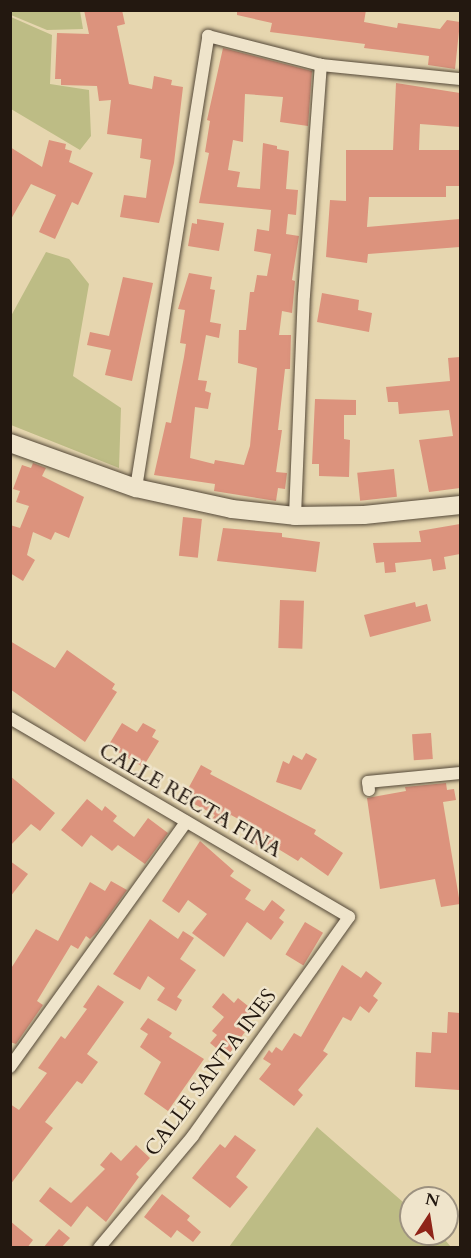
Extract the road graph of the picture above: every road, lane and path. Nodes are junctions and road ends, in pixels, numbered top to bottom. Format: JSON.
{"nodes":[{"id":1,"x":321,"y":65,"type":"junction"},
{"id":2,"x":460,"y":79,"type":"edge"},
{"id":3,"x":12,"y":448,"type":"edge"},
{"id":4,"x":136,"y":488,"type":"junction"},
{"id":5,"x":460,"y":505,"type":"edge"},
{"id":6,"x":295,"y":516,"type":"junction"},
{"id":7,"x":10,"y":718,"type":"edge"},
{"id":8,"x":460,"y":773,"type":"edge"},
{"id":9,"x":369,"y":790,"type":"dead end"},
{"id":10,"x":186,"y":822,"type":"junction"},
{"id":11,"x":349,"y":917,"type":"joint"},
{"id":12,"x":10,"y":1067,"type":"edge"},
{"id":13,"x":99,"y":1248,"type":"edge"}],
"edges":[{"from":1,"to":2,"type":"street"},
{"from":1,"to":4,"type":"street"},
{"from":1,"to":6,"type":"street"},
{"from":3,"to":4,"type":"street"},
{"from":4,"to":6,"type":"street"},
{"from":5,"to":6,"type":"street"},
{"from":7,"to":10,"type":"street","name":"CALLE RECTA FINA"},
{"from":8,"to":9,"type":"street"},
{"from":10,"to":11,"type":"street","name":"CALLE RECTA FINA"},
{"from":10,"to":12,"type":"street"},
{"from":11,"to":13,"type":"street","name":"CALLE SANTA INES"}]}
